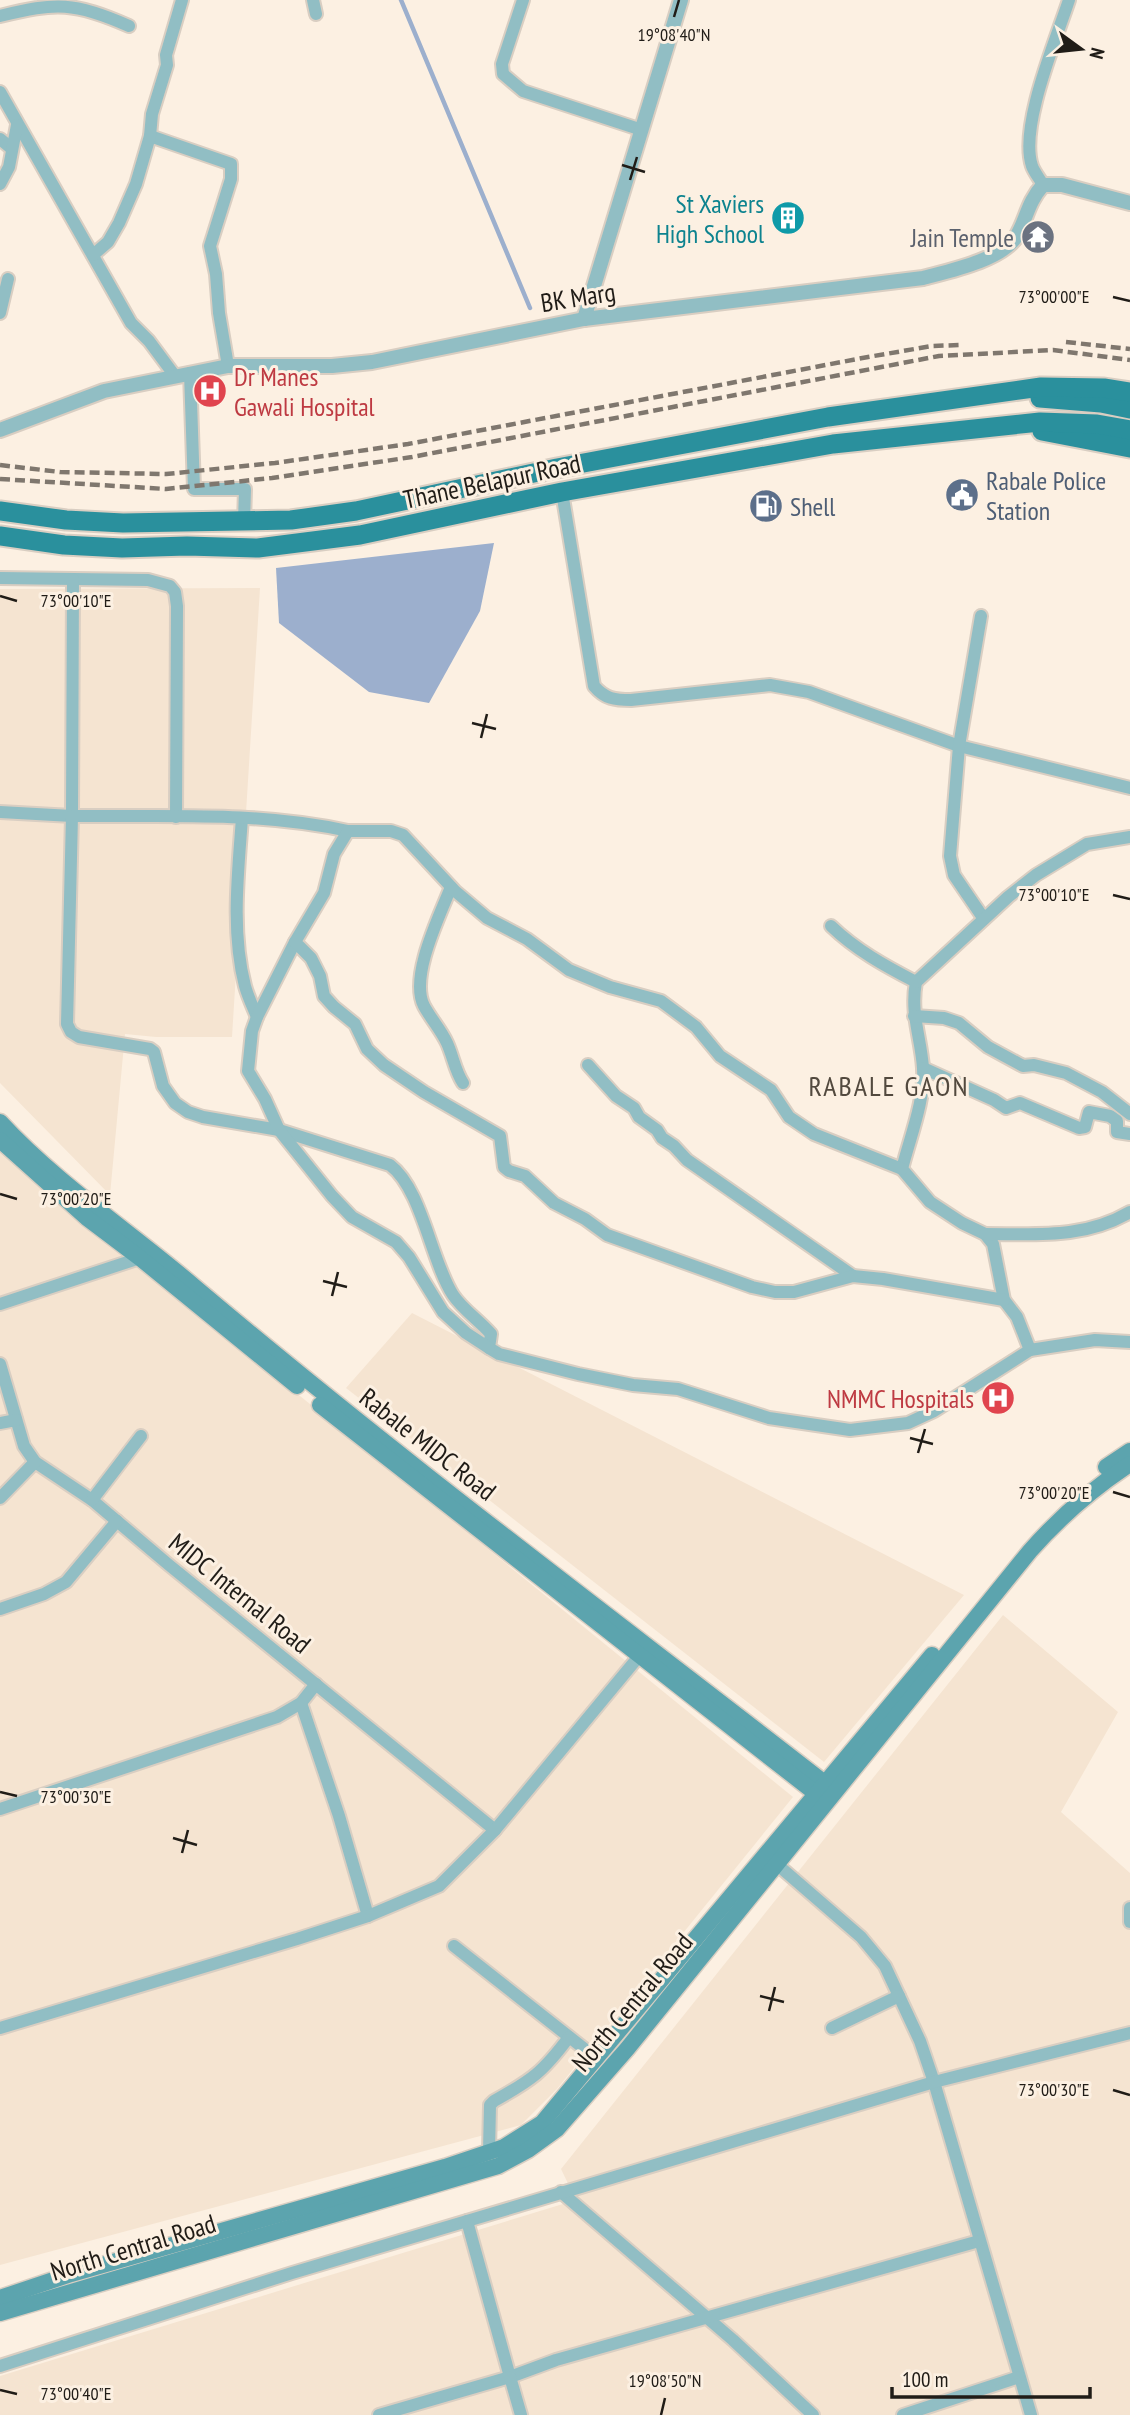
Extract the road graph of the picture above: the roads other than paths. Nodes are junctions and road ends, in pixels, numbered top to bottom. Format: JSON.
{"nodes":[{"id":1,"x":182,"y":0,"type":"edge"},
{"id":2,"x":313,"y":0,"type":"edge"},
{"id":3,"x":523,"y":0,"type":"edge"},
{"id":4,"x":681,"y":0,"type":"edge"},
{"id":5,"x":1069,"y":0,"type":"edge"},
{"id":6,"x":316,"y":14,"type":"dead end"},
{"id":7,"x":0,"y":16,"type":"edge"},
{"id":8,"x":128,"y":26,"type":"dead end"},
{"id":9,"x":0,"y":92,"type":"edge"},
{"id":10,"x":17,"y":125,"type":"junction"},
{"id":11,"x":642,"y":130,"type":"junction"},
{"id":12,"x":150,"y":136,"type":"junction"},
{"id":13,"x":0,"y":139,"type":"edge"},
{"id":14,"x":11,"y":148,"type":"junction"},
{"id":15,"x":0,"y":184,"type":"edge"},
{"id":16,"x":1043,"y":185,"type":"junction"},
{"id":17,"x":1130,"y":203,"type":"edge"},
{"id":18,"x":93,"y":255,"type":"junction"},
{"id":19,"x":8,"y":279,"type":"dead end"},
{"id":20,"x":0,"y":313,"type":"edge"},
{"id":21,"x":584,"y":319,"type":"junction"},
{"id":22,"x":228,"y":366,"type":"junction"},
{"id":23,"x":182,"y":374,"type":"junction"},
{"id":24,"x":1130,"y":392,"type":"edge"},
{"id":25,"x":990,"y":396,"type":"junction"},
{"id":26,"x":1130,"y":409,"type":"edge"},
{"id":27,"x":992,"y":427,"type":"junction"},
{"id":28,"x":0,"y":429,"type":"edge"},
{"id":29,"x":1130,"y":430,"type":"edge"},
{"id":30,"x":1130,"y":448,"type":"edge"},
{"id":31,"x":562,"y":492,"type":"junction"},
{"id":32,"x":0,"y":511,"type":"edge"},
{"id":33,"x":244,"y":522,"type":"junction"},
{"id":34,"x":0,"y":536,"type":"edge"},
{"id":35,"x":0,"y":578,"type":"edge"},
{"id":36,"x":73,"y":579,"type":"junction"},
{"id":37,"x":981,"y":616,"type":"dead end"},
{"id":38,"x":959,"y":746,"type":"junction"},
{"id":39,"x":1130,"y":788,"type":"edge"},
{"id":40,"x":0,"y":812,"type":"edge"},
{"id":41,"x":72,"y":816,"type":"junction"},
{"id":42,"x":176,"y":817,"type":"junction"},
{"id":43,"x":243,"y":818,"type":"junction"},
{"id":44,"x":348,"y":831,"type":"junction"},
{"id":45,"x":1130,"y":837,"type":"edge"},
{"id":46,"x":451,"y":887,"type":"junction"},
{"id":47,"x":984,"y":919,"type":"junction"},
{"id":48,"x":831,"y":926,"type":"dead end"},
{"id":49,"x":295,"y":942,"type":"junction"},
{"id":50,"x":916,"y":982,"type":"junction"},
{"id":51,"x":914,"y":1016,"type":"junction"},
{"id":52,"x":257,"y":1017,"type":"junction"},
{"id":53,"x":588,"y":1065,"type":"dead end"},
{"id":54,"x":923,"y":1068,"type":"junction"},
{"id":55,"x":463,"y":1083,"type":"dead end"},
{"id":56,"x":1130,"y":1114,"type":"edge"},
{"id":57,"x":0,"y":1122,"type":"edge"},
{"id":58,"x":279,"y":1130,"type":"junction"},
{"id":59,"x":1130,"y":1134,"type":"edge"},
{"id":60,"x":0,"y":1140,"type":"edge"},
{"id":61,"x":17,"y":1149,"type":"junction"},
{"id":62,"x":902,"y":1169,"type":"junction"},
{"id":63,"x":1130,"y":1212,"type":"edge"},
{"id":64,"x":985,"y":1234,"type":"junction"},
{"id":65,"x":148,"y":1255,"type":"junction"},
{"id":66,"x":853,"y":1276,"type":"junction"},
{"id":67,"x":1004,"y":1300,"type":"junction"},
{"id":68,"x":0,"y":1304,"type":"edge"},
{"id":69,"x":1130,"y":1342,"type":"edge"},
{"id":70,"x":489,"y":1349,"type":"junction"},
{"id":71,"x":1030,"y":1350,"type":"junction"},
{"id":72,"x":0,"y":1364,"type":"edge"},
{"id":73,"x":16,"y":1420,"type":"junction"},
{"id":74,"x":0,"y":1423,"type":"edge"},
{"id":75,"x":141,"y":1436,"type":"dead end"},
{"id":76,"x":1130,"y":1451,"type":"edge"},
{"id":77,"x":35,"y":1462,"type":"junction"},
{"id":78,"x":1130,"y":1464,"type":"edge"},
{"id":79,"x":0,"y":1498,"type":"edge"},
{"id":80,"x":92,"y":1500,"type":"junction"},
{"id":81,"x":117,"y":1521,"type":"junction"},
{"id":82,"x":0,"y":1609,"type":"edge"},
{"id":83,"x":643,"y":1651,"type":"junction"},
{"id":84,"x":316,"y":1684,"type":"junction"},
{"id":85,"x":301,"y":1703,"type":"junction"},
{"id":86,"x":826,"y":1793,"type":"junction"},
{"id":87,"x":0,"y":1809,"type":"edge"},
{"id":88,"x":495,"y":1829,"type":"junction"},
{"id":89,"x":772,"y":1860,"type":"junction"},
{"id":90,"x":1130,"y":1908,"type":"edge"},
{"id":91,"x":368,"y":1916,"type":"junction"},
{"id":92,"x":1130,"y":1922,"type":"edge"},
{"id":93,"x":454,"y":1946,"type":"dead end"},
{"id":94,"x":899,"y":1996,"type":"junction"},
{"id":95,"x":0,"y":2028,"type":"edge"},
{"id":96,"x":832,"y":2028,"type":"dead end"},
{"id":97,"x":1130,"y":2033,"type":"edge"},
{"id":98,"x":569,"y":2037,"type":"junction"},
{"id":99,"x":596,"y":2058,"type":"junction"},
{"id":100,"x":934,"y":2082,"type":"junction"},
{"id":101,"x":489,"y":2152,"type":"junction"},
{"id":102,"x":561,"y":2192,"type":"junction"},
{"id":103,"x":467,"y":2221,"type":"junction"},
{"id":104,"x":979,"y":2241,"type":"junction"},
{"id":105,"x":0,"y":2298,"type":"edge"},
{"id":106,"x":0,"y":2313,"type":"edge"},
{"id":107,"x":706,"y":2318,"type":"junction"},
{"id":108,"x":0,"y":2366,"type":"edge"},
{"id":109,"x":510,"y":2376,"type":"junction"},
{"id":110,"x":1019,"y":2377,"type":"junction"},
{"id":111,"x":379,"y":2415,"type":"edge"},
{"id":112,"x":521,"y":2415,"type":"edge"},
{"id":113,"x":813,"y":2415,"type":"edge"},
{"id":114,"x":903,"y":2415,"type":"edge"},
{"id":115,"x":1031,"y":2415,"type":"edge"}],
"edges":[{"from":1,"to":12,"type":"street"},
{"from":2,"to":6,"type":"street"},
{"from":3,"to":11,"type":"street"},
{"from":4,"to":11,"type":"street"},
{"from":5,"to":16,"type":"street"},
{"from":7,"to":8,"type":"street"},
{"from":9,"to":10,"type":"street"},
{"from":10,"to":14,"type":"street"},
{"from":10,"to":18,"type":"street"},
{"from":11,"to":21,"type":"street"},
{"from":12,"to":18,"type":"street"},
{"from":12,"to":22,"type":"street"},
{"from":13,"to":14,"type":"street"},
{"from":14,"to":15,"type":"street"},
{"from":16,"to":17,"type":"street"},
{"from":16,"to":21,"type":"street","name":"BK Marg"},
{"from":18,"to":23,"type":"street"},
{"from":19,"to":20,"type":"street"},
{"from":21,"to":22,"type":"street","name":"BK Marg"},
{"from":22,"to":23,"type":"street","name":"BK Marg"},
{"from":23,"to":28,"type":"street","name":"BK Marg"},
{"from":23,"to":33,"type":"street"},
{"from":24,"to":25,"type":"main road"},
{"from":25,"to":26,"type":"main road"},
{"from":25,"to":33,"type":"main road","name":"Thane Belapur Road"},
{"from":27,"to":29,"type":"main road"},
{"from":27,"to":30,"type":"main road"},
{"from":27,"to":31,"type":"main road","name":"Thane Belapur Road"},
{"from":31,"to":34,"type":"main road","name":"Thane Belapur Road"},
{"from":31,"to":38,"type":"street"},
{"from":32,"to":33,"type":"main road","name":"Thane Belapur Road"},
{"from":35,"to":36,"type":"street"},
{"from":36,"to":41,"type":"street"},
{"from":36,"to":42,"type":"street"},
{"from":37,"to":38,"type":"street"},
{"from":38,"to":39,"type":"street"},
{"from":38,"to":47,"type":"street"},
{"from":40,"to":41,"type":"street"},
{"from":41,"to":42,"type":"street"},
{"from":41,"to":58,"type":"street"},
{"from":42,"to":43,"type":"street"},
{"from":43,"to":44,"type":"street"},
{"from":43,"to":52,"type":"street"},
{"from":44,"to":46,"type":"street"},
{"from":44,"to":49,"type":"street"},
{"from":45,"to":47,"type":"street"},
{"from":46,"to":55,"type":"street"},
{"from":46,"to":62,"type":"street"},
{"from":47,"to":50,"type":"street"},
{"from":48,"to":50,"type":"street"},
{"from":49,"to":52,"type":"street"},
{"from":49,"to":66,"type":"street"},
{"from":50,"to":51,"type":"street"},
{"from":51,"to":54,"type":"street"},
{"from":51,"to":56,"type":"street"},
{"from":52,"to":58,"type":"street"},
{"from":53,"to":66,"type":"street"},
{"from":54,"to":59,"type":"street"},
{"from":54,"to":62,"type":"street"},
{"from":57,"to":61,"type":"main road","name":"Rabale MIDC Road"},
{"from":58,"to":70,"type":"street"},
{"from":58,"to":70,"type":"street"},
{"from":60,"to":61,"type":"main road","name":"Rabale MIDC Road"},
{"from":61,"to":65,"type":"main road","name":"Rabale MIDC Road"},
{"from":62,"to":64,"type":"street"},
{"from":63,"to":64,"type":"street"},
{"from":64,"to":67,"type":"street"},
{"from":65,"to":68,"type":"street"},
{"from":65,"to":83,"type":"main road","name":"Rabale MIDC Road"},
{"from":66,"to":67,"type":"street"},
{"from":67,"to":71,"type":"street"},
{"from":69,"to":71,"type":"street"},
{"from":70,"to":71,"type":"street"},
{"from":72,"to":73,"type":"street","name":"MIDC Internal Road"},
{"from":73,"to":74,"type":"street"},
{"from":73,"to":77,"type":"street","name":"MIDC Internal Road"},
{"from":75,"to":80,"type":"street"},
{"from":76,"to":86,"type":"main road","name":"North Central Road"},
{"from":77,"to":79,"type":"street"},
{"from":77,"to":80,"type":"street","name":"MIDC Internal Road"},
{"from":78,"to":86,"type":"main road","name":"North Central Road"},
{"from":80,"to":81,"type":"street","name":"MIDC Internal Road"},
{"from":81,"to":82,"type":"street"},
{"from":81,"to":84,"type":"street","name":"MIDC Internal Road"},
{"from":83,"to":86,"type":"main road","name":"Rabale MIDC Road"},
{"from":83,"to":88,"type":"street"},
{"from":84,"to":85,"type":"street"},
{"from":84,"to":88,"type":"street","name":"MIDC Internal Road"},
{"from":85,"to":87,"type":"street"},
{"from":85,"to":91,"type":"street"},
{"from":86,"to":89,"type":"main road","name":"North Central Road"},
{"from":88,"to":91,"type":"street"},
{"from":89,"to":94,"type":"street"},
{"from":89,"to":99,"type":"main road","name":"North Central Road"},
{"from":89,"to":106,"type":"main road","name":"North Central Road"},
{"from":90,"to":92,"type":"street"},
{"from":91,"to":95,"type":"street"},
{"from":93,"to":98,"type":"street"},
{"from":94,"to":96,"type":"street"},
{"from":94,"to":100,"type":"street"},
{"from":97,"to":100,"type":"street"},
{"from":98,"to":99,"type":"street"},
{"from":98,"to":101,"type":"street"},
{"from":99,"to":101,"type":"main road","name":"North Central Road"},
{"from":100,"to":102,"type":"street"},
{"from":100,"to":104,"type":"street"},
{"from":101,"to":105,"type":"main road","name":"North Central Road"},
{"from":102,"to":103,"type":"street"},
{"from":102,"to":107,"type":"street"},
{"from":103,"to":108,"type":"street"},
{"from":103,"to":109,"type":"street"},
{"from":104,"to":107,"type":"street"},
{"from":104,"to":110,"type":"street"},
{"from":107,"to":109,"type":"street"},
{"from":107,"to":113,"type":"street"},
{"from":109,"to":111,"type":"street"},
{"from":109,"to":112,"type":"street"},
{"from":110,"to":114,"type":"street"},
{"from":110,"to":115,"type":"street"}]}
